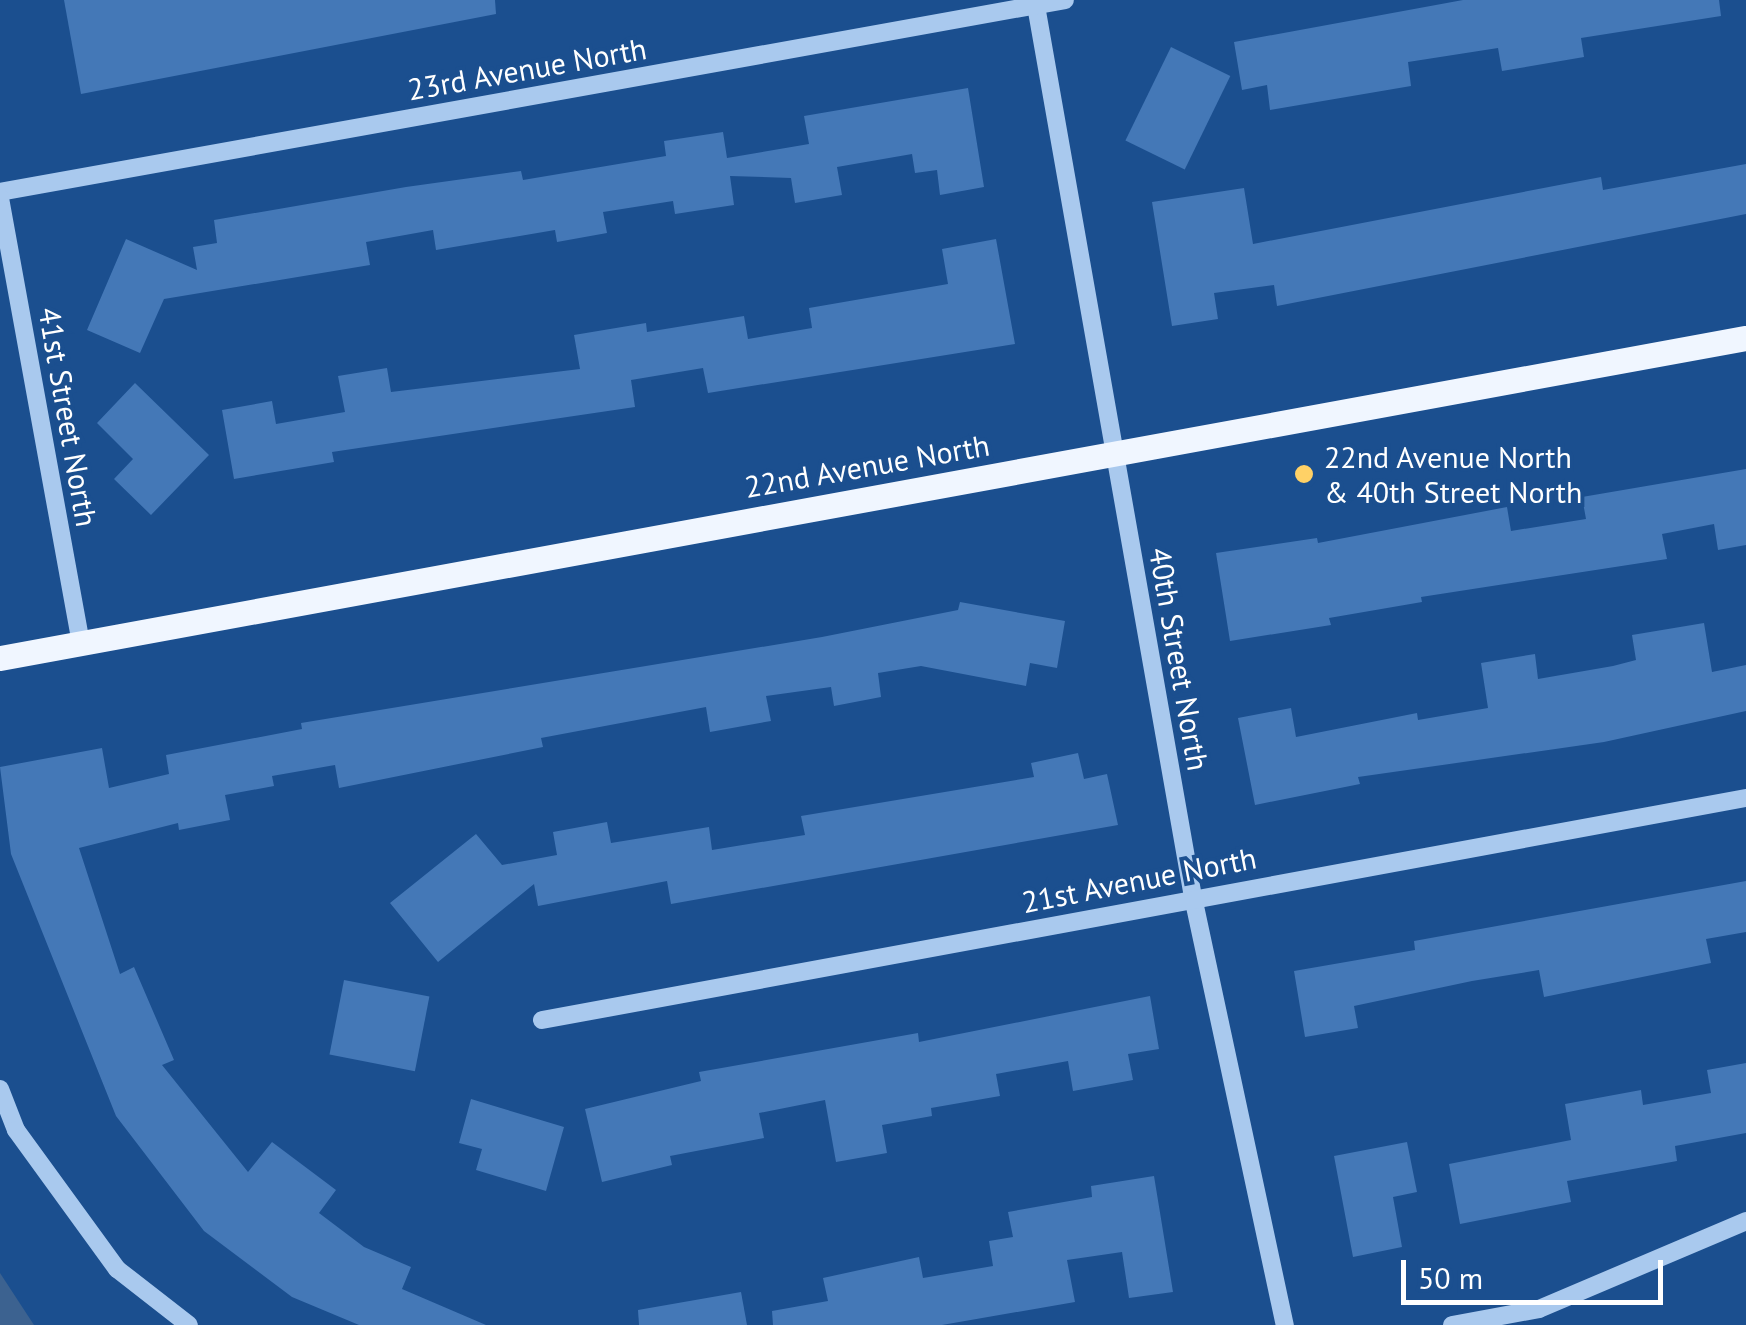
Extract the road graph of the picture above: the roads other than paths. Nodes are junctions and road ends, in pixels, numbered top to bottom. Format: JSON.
{"nodes":[{"id":1,"x":1065,"y":0,"type":"edge"},
{"id":2,"x":1035,"y":3,"type":"edge"},
{"id":3,"x":0,"y":195,"type":"edge"},
{"id":4,"x":1746,"y":338,"type":"edge"},
{"id":5,"x":1114,"y":454,"type":"junction"},
{"id":6,"x":81,"y":645,"type":"junction"},
{"id":7,"x":0,"y":658,"type":"edge"},
{"id":8,"x":1746,"y":798,"type":"edge"},
{"id":9,"x":1193,"y":897,"type":"junction"},
{"id":10,"x":542,"y":1020,"type":"dead end"},
{"id":11,"x":0,"y":1089,"type":"edge"},
{"id":12,"x":1746,"y":1221,"type":"edge"},
{"id":13,"x":190,"y":1325,"type":"edge"},
{"id":14,"x":1285,"y":1325,"type":"edge"},
{"id":15,"x":1452,"y":1325,"type":"edge"}],
"edges":[{"from":1,"to":2,"type":"street","name":"23rd Avenue North"},
{"from":2,"to":3,"type":"street","name":"23rd Avenue North"},
{"from":2,"to":5,"type":"street","name":"40th Street North"},
{"from":3,"to":6,"type":"street","name":"41st Street North"},
{"from":4,"to":5,"type":"main road","name":"22nd Avenue North"},
{"from":5,"to":6,"type":"main road","name":"22nd Avenue North"},
{"from":5,"to":9,"type":"street","name":"40th Street North"},
{"from":6,"to":7,"type":"main road","name":"22nd Avenue North"},
{"from":8,"to":9,"type":"street","name":"21st Avenue North"},
{"from":9,"to":10,"type":"street","name":"21st Avenue North"},
{"from":9,"to":14,"type":"street","name":"40th Street North"},
{"from":11,"to":13,"type":"street"},
{"from":12,"to":15,"type":"street"}]}
